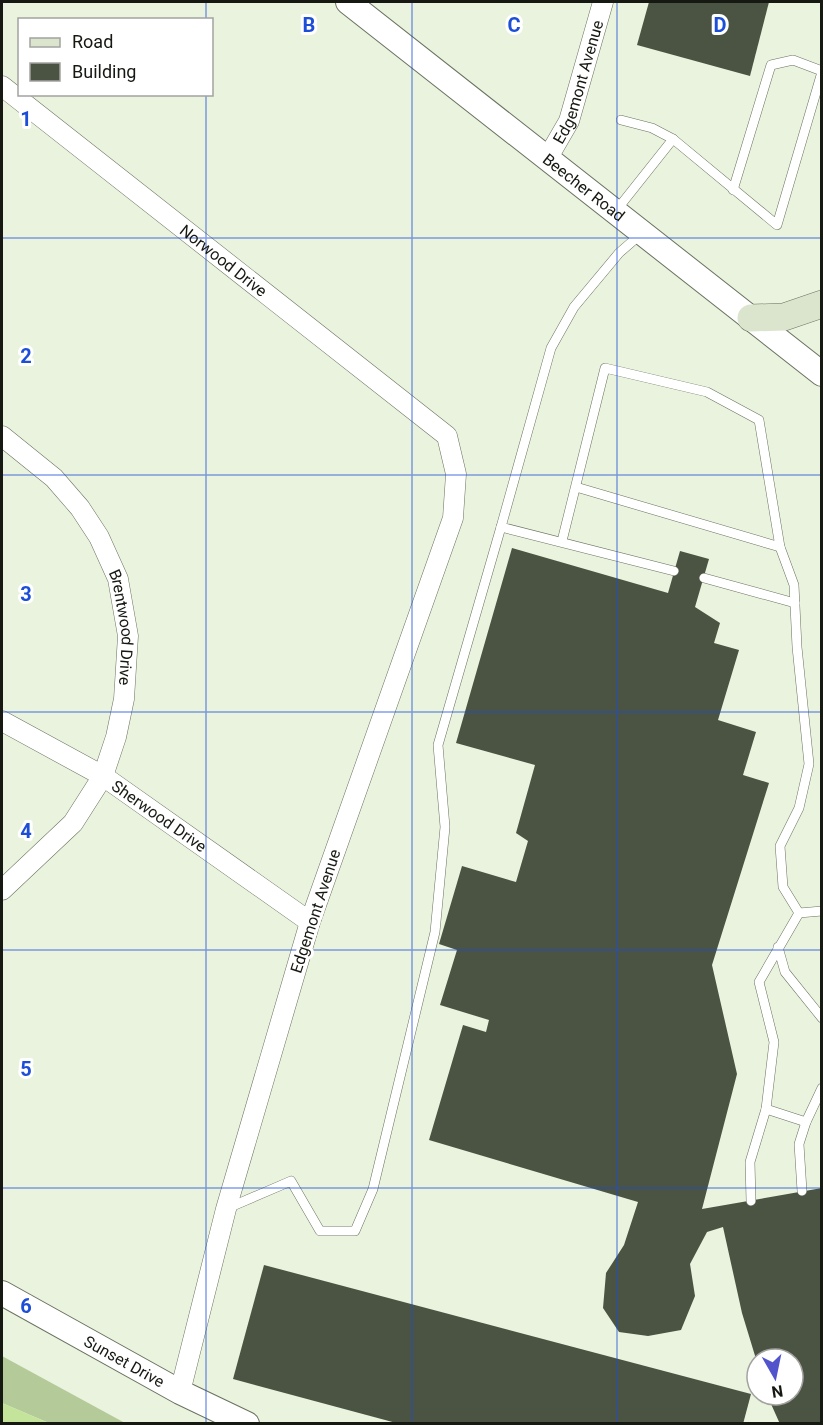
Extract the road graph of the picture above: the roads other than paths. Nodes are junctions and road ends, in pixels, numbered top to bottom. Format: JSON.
{"nodes":[{"id":1,"x":348,"y":2,"type":"edge"},
{"id":2,"x":603,"y":2,"type":"edge"},
{"id":3,"x":822,"y":71,"type":"edge"},
{"id":4,"x":2,"y":86,"type":"edge"},
{"id":5,"x":621,"y":120,"type":"dead end"},
{"id":6,"x":673,"y":139,"type":"junction"},
{"id":7,"x":547,"y":159,"type":"junction"},
{"id":8,"x":733,"y":190,"type":"junction"},
{"id":9,"x":615,"y":212,"type":"junction"},
{"id":10,"x":642,"y":233,"type":"junction"},
{"id":11,"x":822,"y":304,"type":"edge"},
{"id":12,"x":751,"y":318,"type":"junction"},
{"id":13,"x":822,"y":374,"type":"edge"},
{"id":14,"x":2,"y":436,"type":"edge"},
{"id":15,"x":447,"y":436,"type":"joint"},
{"id":16,"x":576,"y":487,"type":"junction"},
{"id":17,"x":501,"y":527,"type":"junction"},
{"id":18,"x":562,"y":542,"type":"junction"},
{"id":19,"x":780,"y":548,"type":"junction"},
{"id":20,"x":674,"y":571,"type":"dead end"},
{"id":21,"x":704,"y":579,"type":"dead end"},
{"id":22,"x":795,"y":603,"type":"junction"},
{"id":23,"x":2,"y":721,"type":"edge"},
{"id":24,"x":103,"y":776,"type":"junction"},
{"id":25,"x":2,"y":890,"type":"edge"},
{"id":26,"x":822,"y":911,"type":"edge"},
{"id":27,"x":799,"y":913,"type":"junction"},
{"id":28,"x":309,"y":922,"type":"junction"},
{"id":29,"x":778,"y":947,"type":"junction"},
{"id":30,"x":822,"y":1018,"type":"edge"},
{"id":31,"x":822,"y":1088,"type":"edge"},
{"id":32,"x":766,"y":1109,"type":"junction"},
{"id":33,"x":806,"y":1122,"type":"junction"},
{"id":34,"x":802,"y":1191,"type":"dead end"},
{"id":35,"x":751,"y":1201,"type":"dead end"},
{"id":36,"x":226,"y":1209,"type":"junction"},
{"id":37,"x":2,"y":1293,"type":"edge"},
{"id":38,"x":180,"y":1392,"type":"junction"},
{"id":39,"x":247,"y":1424,"type":"edge"}],
"edges":[{"from":1,"to":7,"type":"street","name":"Beecher Road"},
{"from":2,"to":7,"type":"street","name":"Edgemont Avenue"},
{"from":3,"to":8,"type":"lane"},
{"from":3,"to":8,"type":"lane"},
{"from":4,"to":15,"type":"street","name":"Norwood Drive"},
{"from":5,"to":6,"type":"lane"},
{"from":6,"to":8,"type":"lane"},
{"from":6,"to":9,"type":"lane"},
{"from":7,"to":9,"type":"street","name":"Beecher Road"},
{"from":9,"to":10,"type":"street","name":"Beecher Road"},
{"from":10,"to":12,"type":"street","name":"Beecher Road"},
{"from":10,"to":17,"type":"lane"},
{"from":11,"to":12,"type":"main road"},
{"from":12,"to":13,"type":"street","name":"Beecher Road"},
{"from":14,"to":24,"type":"street","name":"Brentwood Drive"},
{"from":15,"to":28,"type":"street","name":"Edgemont Avenue"},
{"from":16,"to":18,"type":"lane"},
{"from":16,"to":19,"type":"lane"},
{"from":16,"to":19,"type":"lane"},
{"from":17,"to":18,"type":"lane"},
{"from":17,"to":36,"type":"lane"},
{"from":18,"to":20,"type":"lane"},
{"from":19,"to":22,"type":"lane"},
{"from":21,"to":22,"type":"lane"},
{"from":22,"to":27,"type":"lane"},
{"from":23,"to":24,"type":"street","name":"Sherwood Drive"},
{"from":24,"to":25,"type":"street","name":"Brentwood Drive"},
{"from":24,"to":28,"type":"street","name":"Sherwood Drive"},
{"from":26,"to":27,"type":"lane"},
{"from":27,"to":29,"type":"lane"},
{"from":28,"to":36,"type":"street","name":"Edgemont Avenue"},
{"from":29,"to":30,"type":"lane"},
{"from":29,"to":32,"type":"lane"},
{"from":31,"to":33,"type":"lane"},
{"from":32,"to":33,"type":"lane"},
{"from":32,"to":35,"type":"lane"},
{"from":33,"to":34,"type":"lane"},
{"from":36,"to":38,"type":"street","name":"Edgemont Avenue"},
{"from":37,"to":38,"type":"street","name":"Sunset Drive"},
{"from":38,"to":39,"type":"street","name":"Sunset Drive"}]}
